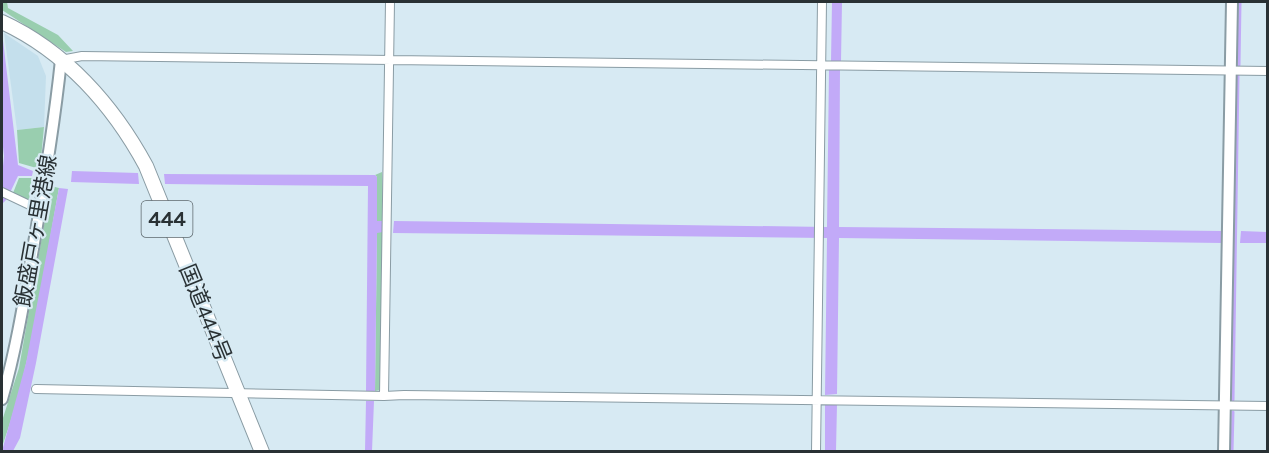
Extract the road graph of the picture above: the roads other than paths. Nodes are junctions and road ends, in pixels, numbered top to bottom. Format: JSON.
{"nodes":[{"id":1,"x":390,"y":2,"type":"edge"},
{"id":2,"x":822,"y":2,"type":"edge"},
{"id":3,"x":1232,"y":2,"type":"edge"},
{"id":4,"x":8,"y":25,"type":"edge"},
{"id":5,"x":62,"y":60,"type":"junction"},
{"id":6,"x":389,"y":60,"type":"junction"},
{"id":7,"x":821,"y":65,"type":"junction"},
{"id":8,"x":1231,"y":70,"type":"junction"},
{"id":9,"x":1268,"y":71,"type":"edge"},
{"id":10,"x":2,"y":192,"type":"edge"},
{"id":11,"x":40,"y":210,"type":"junction"},
{"id":12,"x":36,"y":389,"type":"dead end"},
{"id":13,"x":238,"y":394,"type":"junction"},
{"id":14,"x":384,"y":396,"type":"junction"},
{"id":15,"x":2,"y":399,"type":"edge"},
{"id":16,"x":816,"y":399,"type":"junction"},
{"id":17,"x":1225,"y":405,"type":"junction"},
{"id":18,"x":1268,"y":405,"type":"edge"},
{"id":19,"x":262,"y":452,"type":"edge"},
{"id":20,"x":816,"y":452,"type":"edge"},
{"id":21,"x":1224,"y":452,"type":"edge"}],
"edges":[{"from":1,"to":6,"type":"street"},
{"from":2,"to":7,"type":"street"},
{"from":3,"to":8,"type":"street"},
{"from":4,"to":5,"type":"highway","name":"国道444号","number":"444"},
{"from":5,"to":6,"type":"street"},
{"from":5,"to":11,"type":"street","name":"飯盛戸ヶ里港線"},
{"from":5,"to":13,"type":"highway","name":"国道444号","number":"444"},
{"from":6,"to":7,"type":"street"},
{"from":6,"to":14,"type":"street"},
{"from":7,"to":8,"type":"street"},
{"from":7,"to":16,"type":"street"},
{"from":8,"to":9,"type":"street"},
{"from":8,"to":17,"type":"street"},
{"from":10,"to":11,"type":"street"},
{"from":11,"to":15,"type":"street","name":"飯盛戸ヶ里港線"},
{"from":12,"to":13,"type":"street"},
{"from":13,"to":14,"type":"street"},
{"from":13,"to":19,"type":"highway","name":"国道444号","number":"444"},
{"from":14,"to":16,"type":"street"},
{"from":16,"to":17,"type":"street"},
{"from":16,"to":20,"type":"street"},
{"from":17,"to":18,"type":"street"},
{"from":17,"to":21,"type":"street"}]}
